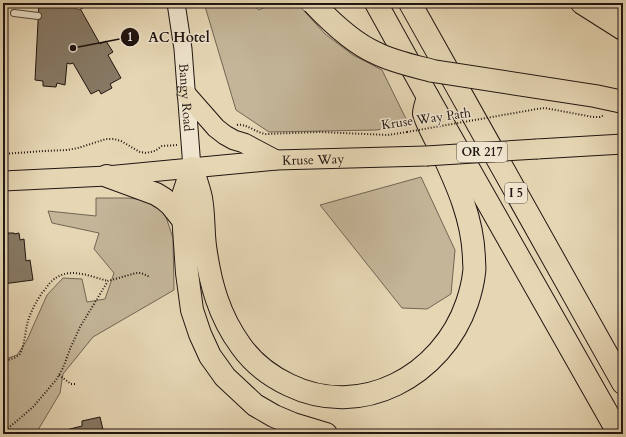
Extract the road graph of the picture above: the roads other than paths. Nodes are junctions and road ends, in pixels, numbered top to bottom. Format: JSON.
{"nodes":[{"id":1,"x":176,"y":3,"type":"edge"},
{"id":2,"x":313,"y":3,"type":"edge"},
{"id":3,"x":376,"y":3,"type":"edge"},
{"id":4,"x":410,"y":3,"type":"edge"},
{"id":5,"x":582,"y":3,"type":"edge"},
{"id":6,"x":611,"y":3,"type":"edge"},
{"id":7,"x":623,"y":10,"type":"edge"},
{"id":8,"x":14,"y":13,"type":"dead end"},
{"id":9,"x":38,"y":16,"type":"dead end"},
{"id":10,"x":623,"y":29,"type":"edge"},
{"id":11,"x":187,"y":95,"type":"junction"},
{"id":12,"x":428,"y":97,"type":"junction"},
{"id":13,"x":623,"y":102,"type":"edge"},
{"id":14,"x":623,"y":144,"type":"edge"},
{"id":15,"x":276,"y":160,"type":"junction"},
{"id":16,"x":192,"y":168,"type":"junction"},
{"id":17,"x":107,"y":176,"type":"junction"},
{"id":18,"x":3,"y":181,"type":"edge"},
{"id":19,"x":183,"y":220,"type":"junction"},
{"id":20,"x":623,"y":382,"type":"edge"},
{"id":21,"x":326,"y":434,"type":"edge"},
{"id":22,"x":619,"y":434,"type":"edge"}],
"edges":[{"from":1,"to":11,"type":"main road","name":"Bangy Road"},
{"from":2,"to":13,"type":"highway","bridge":true},
{"from":3,"to":12,"type":"highway","number":"I 5"},
{"from":4,"to":20,"type":"highway","number":"I 5"},
{"from":5,"to":10,"type":"highway"},
{"from":6,"to":7,"type":"highway"},
{"from":8,"to":9,"type":"lane"},
{"from":11,"to":15,"type":"main road"},
{"from":11,"to":16,"type":"main road","name":"Bangy Road"},
{"from":12,"to":16,"type":"highway"},
{"from":12,"to":22,"type":"highway","number":"I 5"},
{"from":14,"to":15,"type":"main road","name":"Kruse Way","number":"OR 217","bridge":true},
{"from":15,"to":16,"type":"main road","name":"Kruse Way","number":"OR 217"},
{"from":16,"to":17,"type":"main road","name":"Kruse Way"},
{"from":16,"to":19,"type":"highway"},
{"from":17,"to":18,"type":"main road","name":"Kruse Way"},
{"from":17,"to":19,"type":"highway"},
{"from":19,"to":21,"type":"highway"}]}
